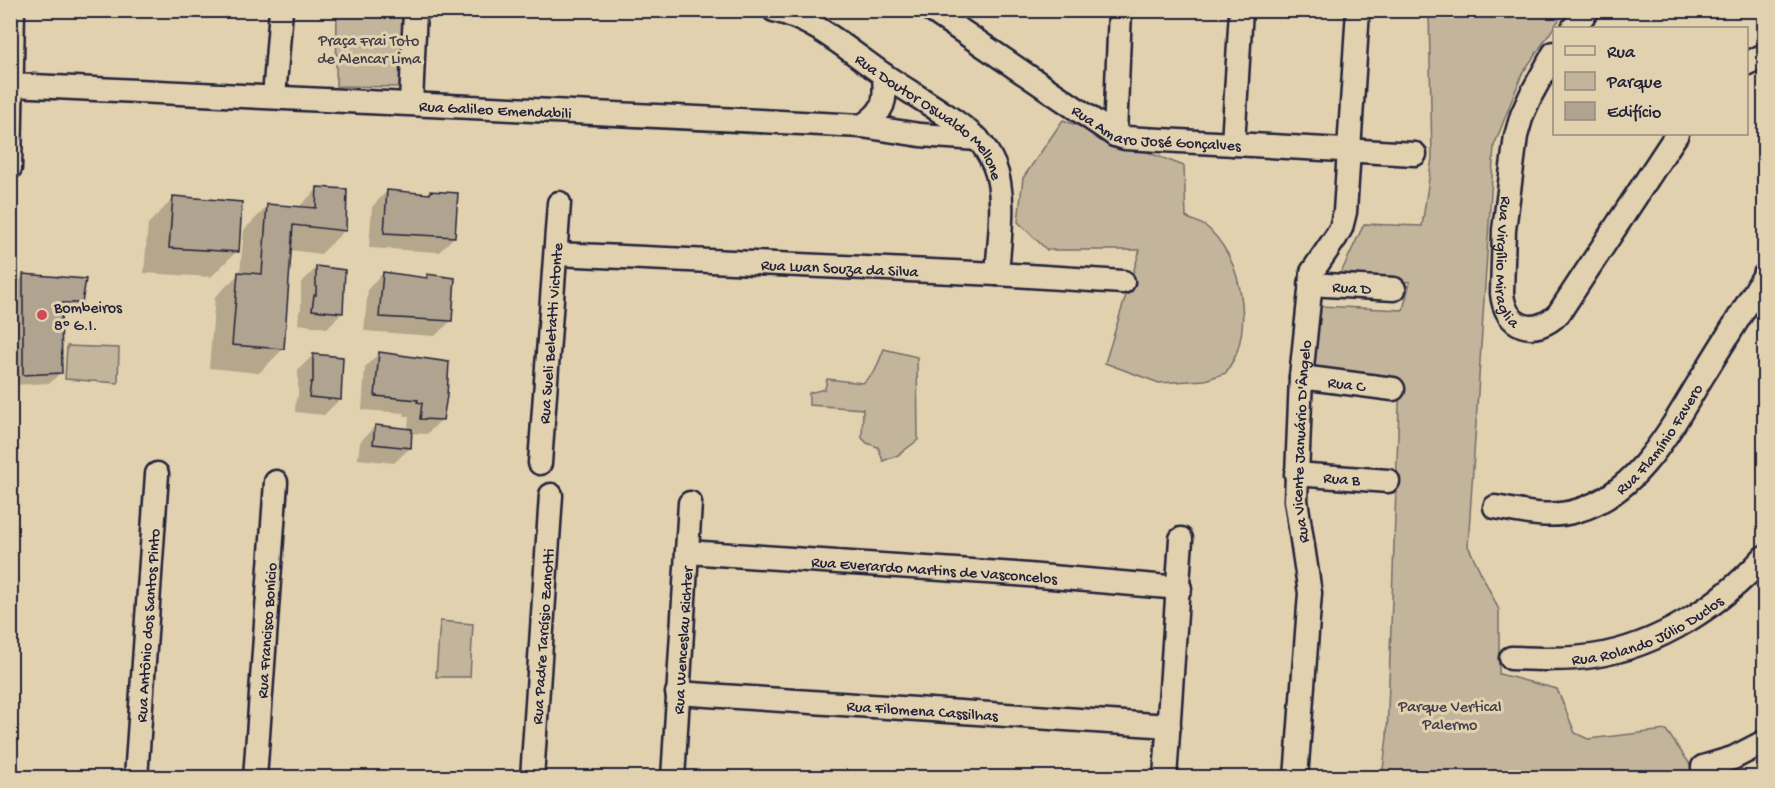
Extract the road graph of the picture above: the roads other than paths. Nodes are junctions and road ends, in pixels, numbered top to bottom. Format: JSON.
{"nodes":[{"id":1,"x":14,"y":10,"type":"edge"},
{"id":2,"x":280,"y":10,"type":"edge"},
{"id":3,"x":416,"y":10,"type":"edge"},
{"id":4,"x":774,"y":10,"type":"edge"},
{"id":5,"x":931,"y":10,"type":"edge"},
{"id":6,"x":1120,"y":10,"type":"edge"},
{"id":7,"x":1241,"y":10,"type":"edge"},
{"id":8,"x":1358,"y":10,"type":"edge"},
{"id":9,"x":1588,"y":10,"type":"edge"},
{"id":10,"x":1574,"y":27,"type":"edge"},
{"id":11,"x":1553,"y":55,"type":"edge"},
{"id":12,"x":1764,"y":56,"type":"edge"},
{"id":13,"x":1748,"y":63,"type":"edge"},
{"id":14,"x":884,"y":75,"type":"junction"},
{"id":15,"x":11,"y":85,"type":"edge"},
{"id":16,"x":274,"y":97,"type":"junction"},
{"id":17,"x":411,"y":103,"type":"junction"},
{"id":18,"x":862,"y":126,"type":"junction"},
{"id":19,"x":1115,"y":135,"type":"junction"},
{"id":20,"x":1676,"y":135,"type":"edge"},
{"id":21,"x":978,"y":140,"type":"junction"},
{"id":22,"x":1233,"y":144,"type":"junction"},
{"id":23,"x":1350,"y":150,"type":"junction"},
{"id":24,"x":1415,"y":154,"type":"dead end"},
{"id":25,"x":10,"y":168,"type":"edge"},
{"id":26,"x":559,"y":203,"type":"dead end"},
{"id":27,"x":556,"y":254,"type":"junction"},
{"id":28,"x":997,"y":274,"type":"junction"},
{"id":29,"x":1764,"y":276,"type":"edge"},
{"id":30,"x":1123,"y":282,"type":"dead end"},
{"id":31,"x":1310,"y":284,"type":"junction"},
{"id":32,"x":1394,"y":289,"type":"dead end"},
{"id":33,"x":1301,"y":377,"type":"junction"},
{"id":34,"x":1393,"y":389,"type":"dead end"},
{"id":35,"x":540,"y":463,"type":"dead end"},
{"id":36,"x":158,"y":474,"type":"dead end"},
{"id":37,"x":1296,"y":474,"type":"junction"},
{"id":38,"x":1388,"y":481,"type":"dead end"},
{"id":39,"x":276,"y":482,"type":"dead end"},
{"id":40,"x":551,"y":495,"type":"dead end"},
{"id":41,"x":690,"y":502,"type":"dead end"},
{"id":42,"x":1495,"y":507,"type":"dead end"},
{"id":43,"x":1182,"y":539,"type":"dead end"},
{"id":44,"x":687,"y":552,"type":"junction"},
{"id":45,"x":1764,"y":557,"type":"edge"},
{"id":46,"x":1180,"y":588,"type":"junction"},
{"id":47,"x":1511,"y":658,"type":"dead end"},
{"id":48,"x":677,"y":693,"type":"junction"},
{"id":49,"x":1169,"y":726,"type":"junction"},
{"id":50,"x":1764,"y":742,"type":"edge"},
{"id":51,"x":1703,"y":767,"type":"dead end"},
{"id":52,"x":136,"y":777,"type":"edge"},
{"id":53,"x":255,"y":777,"type":"edge"},
{"id":54,"x":531,"y":777,"type":"edge"},
{"id":55,"x":673,"y":777,"type":"edge"},
{"id":56,"x":1166,"y":777,"type":"edge"},
{"id":57,"x":1296,"y":777,"type":"edge"}],
"edges":[{"from":1,"to":15,"type":"street"},
{"from":2,"to":16,"type":"street"},
{"from":3,"to":17,"type":"street"},
{"from":4,"to":14,"type":"street","name":"Rua Doutor Oswaldo Mellone"},
{"from":5,"to":19,"type":"street","name":"Rua Amaro José Gonçalves"},
{"from":6,"to":19,"type":"street"},
{"from":7,"to":22,"type":"street"},
{"from":8,"to":23,"type":"street","name":"Rua Vicente Januário D'Ângelo"},
{"from":9,"to":10,"type":"street"},
{"from":11,"to":20,"type":"street","name":"Rua Virgílio Miraglia"},
{"from":12,"to":13,"type":"street"},
{"from":14,"to":18,"type":"street"},
{"from":14,"to":21,"type":"street","name":"Rua Doutor Oswaldo Mellone"},
{"from":15,"to":16,"type":"street","name":"Rua Galileo Emendabili"},
{"from":15,"to":25,"type":"street"},
{"from":16,"to":17,"type":"street","name":"Rua Galileo Emendabili"},
{"from":17,"to":18,"type":"street","name":"Rua Galileo Emendabili"},
{"from":18,"to":21,"type":"street","name":"Rua Galileo Emendabili"},
{"from":19,"to":22,"type":"street","name":"Rua Amaro José Gonçalves"},
{"from":21,"to":28,"type":"street","name":"Rua Doutor Oswaldo Mellone"},
{"from":22,"to":23,"type":"street","name":"Rua Amaro José Gonçalves"},
{"from":23,"to":24,"type":"street","name":"Rua Amaro José Gonçalves"},
{"from":23,"to":31,"type":"street","name":"Rua Vicente Januário D'Ângelo"},
{"from":26,"to":27,"type":"street","name":"Rua Sueli Beletatti Victonte"},
{"from":27,"to":28,"type":"street","name":"Rua Luan Souza da Silva"},
{"from":27,"to":35,"type":"street","name":"Rua Sueli Beletatti Victonte"},
{"from":28,"to":30,"type":"street","name":"Rua Luan Souza da Silva"},
{"from":29,"to":42,"type":"street","name":"Rua Flamínio Favero"},
{"from":31,"to":32,"type":"street","name":"Rua D"},
{"from":31,"to":33,"type":"street","name":"Rua Vicente Januário D'Ângelo"},
{"from":33,"to":34,"type":"street","name":"Rua C"},
{"from":33,"to":37,"type":"street","name":"Rua Vicente Januário D'Ângelo"},
{"from":36,"to":52,"type":"street","name":"Rua Antônio dos Santos Pinto"},
{"from":37,"to":38,"type":"street","name":"Rua B"},
{"from":37,"to":57,"type":"street","name":"Rua Vicente Januário D'Ângelo"},
{"from":39,"to":53,"type":"street","name":"Rua Francisco Bonício"},
{"from":40,"to":54,"type":"street","name":"Rua Padre Tarcísio Zanotti"},
{"from":41,"to":44,"type":"street","name":"Rua Wenceslau Richter"},
{"from":43,"to":46,"type":"street"},
{"from":44,"to":46,"type":"street","name":"Rua Everardo Martins de Vasconcelos"},
{"from":44,"to":48,"type":"street","name":"Rua Wenceslau Richter"},
{"from":45,"to":47,"type":"street","name":"Rua Rolando Júlio Duclos"},
{"from":46,"to":49,"type":"street"},
{"from":48,"to":49,"type":"street","name":"Rua Filomena Cassilhas"},
{"from":48,"to":55,"type":"street","name":"Rua Wenceslau Richter"},
{"from":49,"to":56,"type":"street"},
{"from":50,"to":51,"type":"street"}]}
